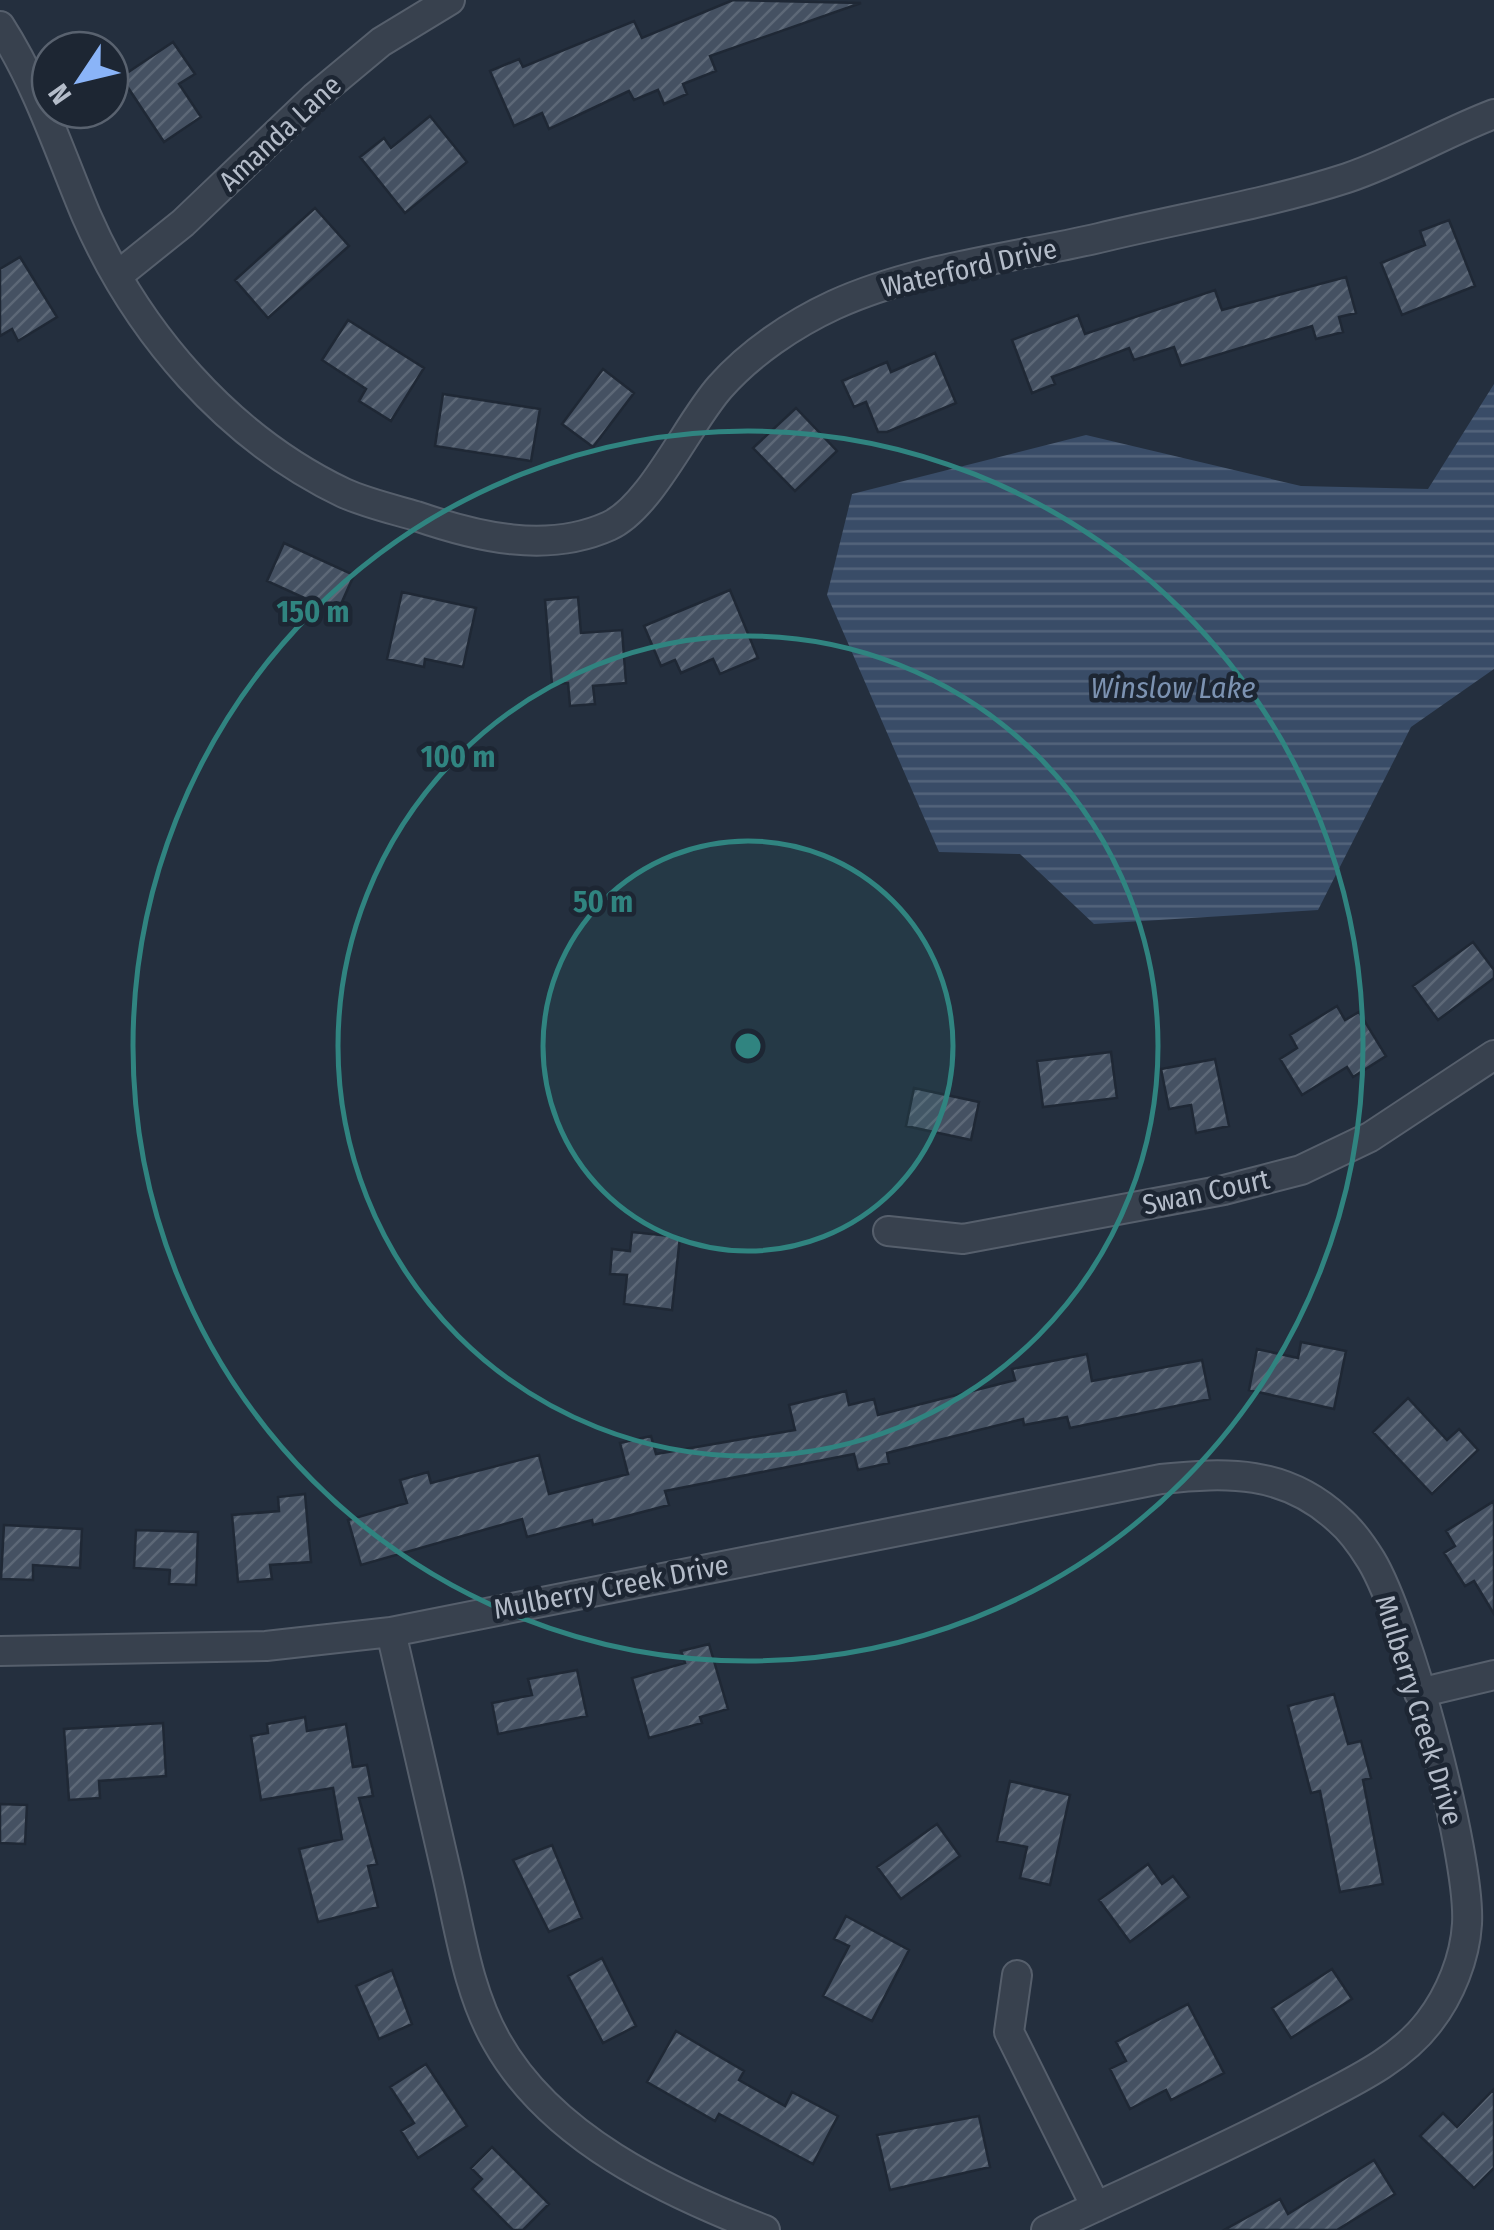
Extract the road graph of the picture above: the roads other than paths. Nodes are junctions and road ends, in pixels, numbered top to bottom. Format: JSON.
{"nodes":[{"id":1,"x":450,"y":0,"type":"edge"},
{"id":2,"x":0,"y":26,"type":"edge"},
{"id":3,"x":1494,"y":114,"type":"edge"},
{"id":4,"x":117,"y":276,"type":"junction"},
{"id":5,"x":1494,"y":1055,"type":"edge"},
{"id":6,"x":888,"y":1230,"type":"dead end"},
{"id":7,"x":391,"y":1632,"type":"junction"},
{"id":8,"x":0,"y":1651,"type":"edge"},
{"id":9,"x":1494,"y":1675,"type":"edge"},
{"id":10,"x":1419,"y":1694,"type":"junction"},
{"id":11,"x":1017,"y":1975,"type":"dead end"},
{"id":12,"x":1096,"y":2206,"type":"junction"},
{"id":13,"x":765,"y":2230,"type":"edge"},
{"id":14,"x":1046,"y":2230,"type":"edge"}],
"edges":[{"from":1,"to":4,"type":"street","name":"Amanda Lane"},
{"from":2,"to":4,"type":"street","name":"Waterford Drive"},
{"from":3,"to":4,"type":"street","name":"Waterford Drive"},
{"from":5,"to":6,"type":"street","name":"Swan Court"},
{"from":7,"to":8,"type":"street","name":"Mulberry Creek Drive"},
{"from":7,"to":10,"type":"street","name":"Mulberry Creek Drive"},
{"from":7,"to":13,"type":"street"},
{"from":9,"to":10,"type":"street"},
{"from":10,"to":12,"type":"street","name":"Mulberry Creek Drive"},
{"from":11,"to":12,"type":"street"},
{"from":12,"to":14,"type":"street","name":"Mulberry Creek Drive"}]}
